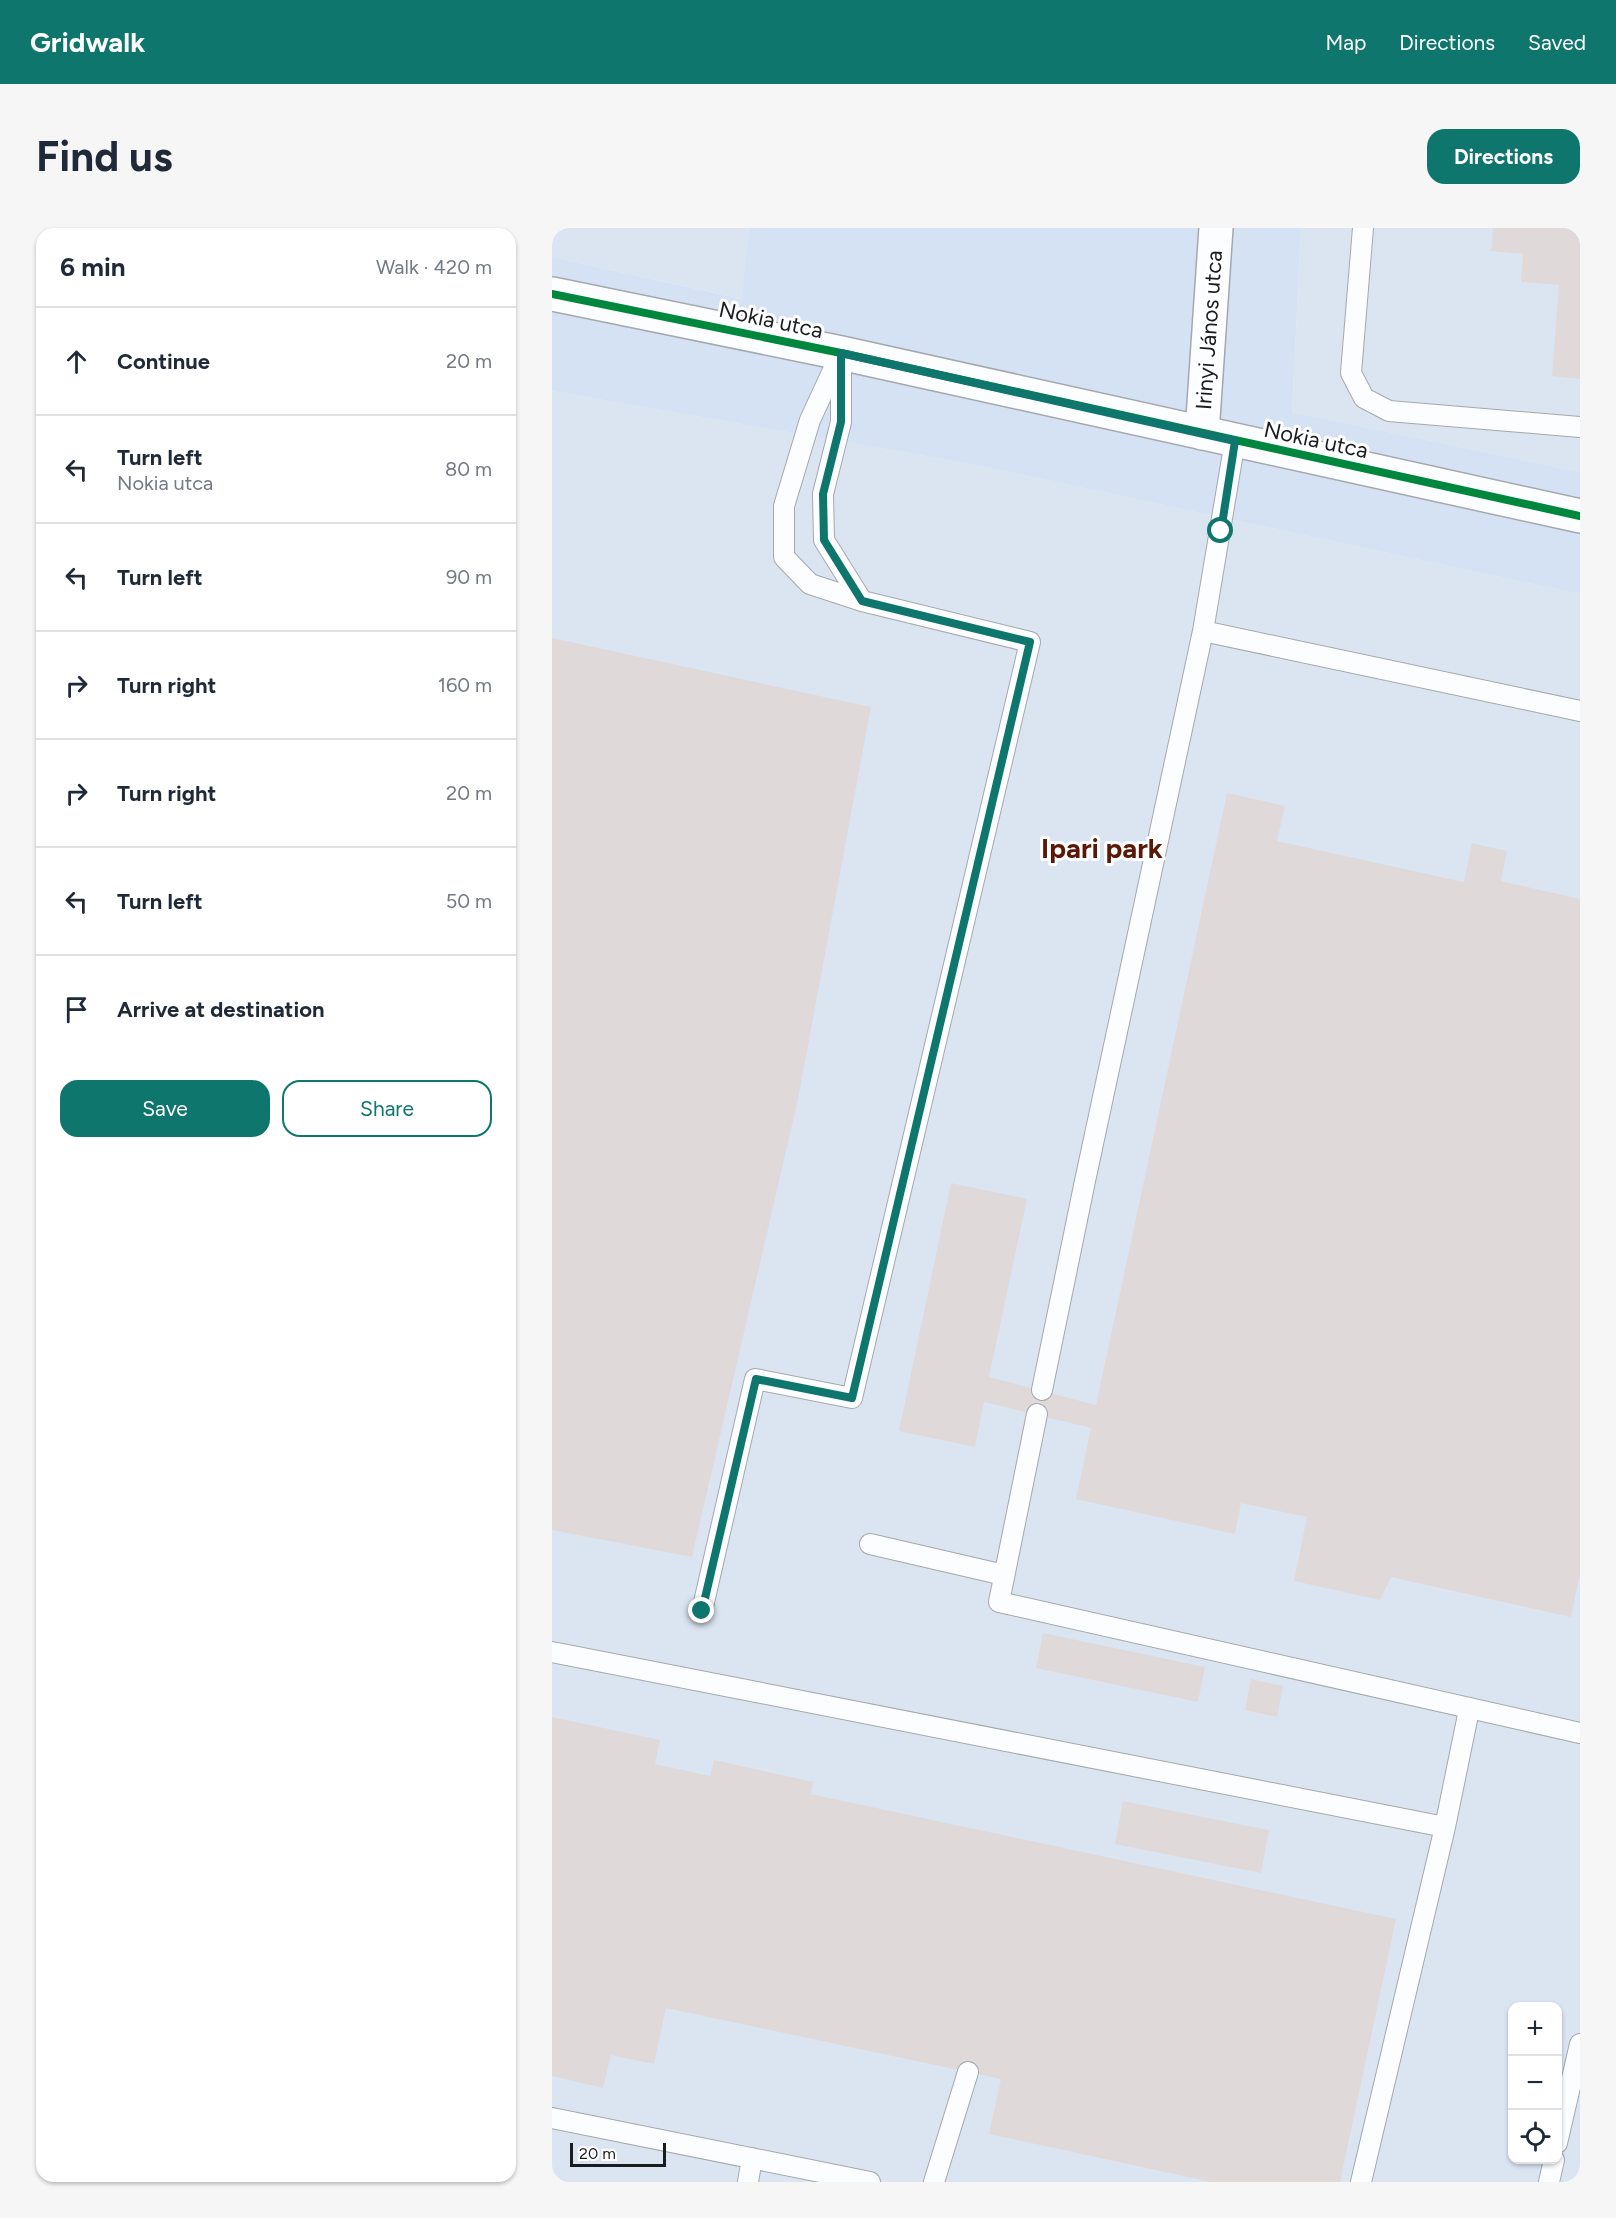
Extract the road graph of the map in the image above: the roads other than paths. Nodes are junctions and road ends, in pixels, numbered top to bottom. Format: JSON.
{"nodes":[{"id":1,"x":1215,"y":228,"type":"edge"},
{"id":2,"x":1363,"y":228,"type":"edge"},
{"id":3,"x":552,"y":294,"type":"edge"},
{"id":4,"x":841,"y":353,"type":"junction"},
{"id":5,"x":1580,"y":427,"type":"edge"},
{"id":6,"x":1202,"y":433,"type":"junction"},
{"id":7,"x":1235,"y":441,"type":"junction"},
{"id":8,"x":1580,"y":516,"type":"edge"},
{"id":9,"x":862,"y":601,"type":"junction"},
{"id":10,"x":1203,"y":631,"type":"junction"},
{"id":11,"x":1580,"y":711,"type":"edge"},
{"id":12,"x":1042,"y":1390,"type":"dead end"},
{"id":13,"x":1037,"y":1414,"type":"dead end"},
{"id":14,"x":870,"y":1544,"type":"dead end"},
{"id":15,"x":1004,"y":1575,"type":"junction"},
{"id":16,"x":702,"y":1611,"type":"dead end"},
{"id":17,"x":552,"y":1652,"type":"edge"},
{"id":18,"x":1469,"y":1710,"type":"junction"},
{"id":19,"x":1580,"y":1733,"type":"edge"},
{"id":20,"x":1445,"y":1827,"type":"junction"},
{"id":21,"x":1580,"y":2044,"type":"edge"},
{"id":22,"x":968,"y":2072,"type":"dead end"},
{"id":23,"x":552,"y":2118,"type":"edge"},
{"id":24,"x":1562,"y":2121,"type":"edge"},
{"id":25,"x":752,"y":2158,"type":"junction"},
{"id":26,"x":1553,"y":2164,"type":"edge"},
{"id":27,"x":748,"y":2182,"type":"edge"},
{"id":28,"x":870,"y":2182,"type":"edge"},
{"id":29,"x":934,"y":2182,"type":"edge"},
{"id":30,"x":1361,"y":2182,"type":"edge"},
{"id":31,"x":1549,"y":2182,"type":"edge"}],
"edges":[{"from":1,"to":6,"type":"street","name":"Irinyi János utca"},
{"from":2,"to":5,"type":"lane"},
{"from":3,"to":4,"type":"street","name":"Nokia utca"},
{"from":4,"to":6,"type":"street","name":"Nokia utca"},
{"from":4,"to":9,"type":"lane"},
{"from":4,"to":9,"type":"lane"},
{"from":6,"to":7,"type":"street","name":"Nokia utca"},
{"from":7,"to":8,"type":"street","name":"Nokia utca"},
{"from":7,"to":10,"type":"lane"},
{"from":9,"to":16,"type":"lane"},
{"from":10,"to":11,"type":"lane"},
{"from":10,"to":12,"type":"lane"},
{"from":13,"to":15,"type":"lane"},
{"from":14,"to":15,"type":"lane"},
{"from":15,"to":18,"type":"lane"},
{"from":17,"to":20,"type":"lane"},
{"from":18,"to":19,"type":"lane"},
{"from":18,"to":20,"type":"lane"},
{"from":20,"to":30,"type":"lane"},
{"from":21,"to":24,"type":"lane"},
{"from":22,"to":29,"type":"lane"},
{"from":23,"to":25,"type":"lane"},
{"from":25,"to":27,"type":"lane"},
{"from":25,"to":28,"type":"lane"},
{"from":26,"to":31,"type":"lane"}]}
